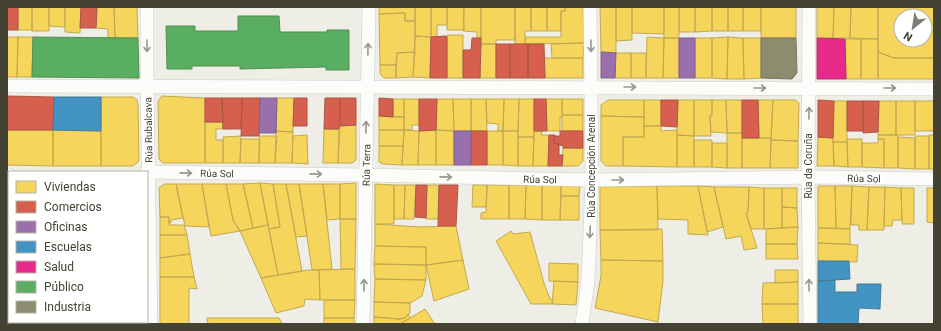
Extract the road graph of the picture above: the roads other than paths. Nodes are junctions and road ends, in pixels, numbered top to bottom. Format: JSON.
{"nodes":[{"id":1,"x":148,"y":7,"type":"edge"},
{"id":2,"x":369,"y":7,"type":"edge"},
{"id":3,"x":590,"y":7,"type":"edge"},
{"id":4,"x":809,"y":7,"type":"edge"},
{"id":5,"x":7,"y":86,"type":"edge"},
{"id":6,"x":147,"y":87,"type":"junction"},
{"id":7,"x":591,"y":87,"type":"junction"},
{"id":8,"x":367,"y":88,"type":"junction"},
{"id":9,"x":809,"y":88,"type":"junction"},
{"id":10,"x":934,"y":89,"type":"edge"},
{"id":11,"x":148,"y":171,"type":"edge"},
{"id":12,"x":148,"y":172,"type":"edge"},
{"id":13,"x":365,"y":175,"type":"junction"},
{"id":14,"x":808,"y":178,"type":"junction"},
{"id":15,"x":592,"y":180,"type":"junction"},
{"id":16,"x":934,"y":180,"type":"edge"},
{"id":17,"x":150,"y":324,"type":"edge"},
{"id":18,"x":364,"y":324,"type":"edge"},
{"id":19,"x":582,"y":324,"type":"edge"},
{"id":20,"x":810,"y":324,"type":"edge"}],
"edges":[{"from":1,"to":6,"type":"street","name":"Rúa Rubalcava","one_way":true},
{"from":8,"to":2,"type":"street","name":"Rúa Terra","one_way":true},
{"from":3,"to":7,"type":"street","name":"Rúa Concepción Arenal","one_way":true},
{"from":4,"to":9,"type":"street","name":"Rúa da Coruña"},
{"from":5,"to":6,"type":"street"},
{"from":6,"to":8,"type":"street"},
{"from":6,"to":11,"type":"street","name":"Rúa Rubalcava"},
{"from":7,"to":8,"type":"street"},
{"from":7,"to":9,"type":"street","one_way":true},
{"from":7,"to":15,"type":"street","name":"Rúa Concepción Arenal"},
{"from":13,"to":8,"type":"street","name":"Rúa Terra","one_way":true},
{"from":9,"to":10,"type":"street","one_way":true},
{"from":14,"to":9,"type":"street","name":"Rúa da Coruña","one_way":true},
{"from":12,"to":13,"type":"street","name":"Rúa Sol","one_way":true},
{"from":12,"to":17,"type":"street","name":"Rúa Rubalcava"},
{"from":13,"to":15,"type":"street","name":"Rúa Sol","one_way":true},
{"from":18,"to":13,"type":"street","name":"Rúa Terra","one_way":true},
{"from":15,"to":14,"type":"street","name":"Rúa Sol","one_way":true},
{"from":14,"to":16,"type":"street","name":"Rúa Sol"},
{"from":20,"to":14,"type":"street","name":"Rúa da Coruña","one_way":true},
{"from":15,"to":19,"type":"street","name":"Rúa Concepción Arenal","one_way":true}]}
